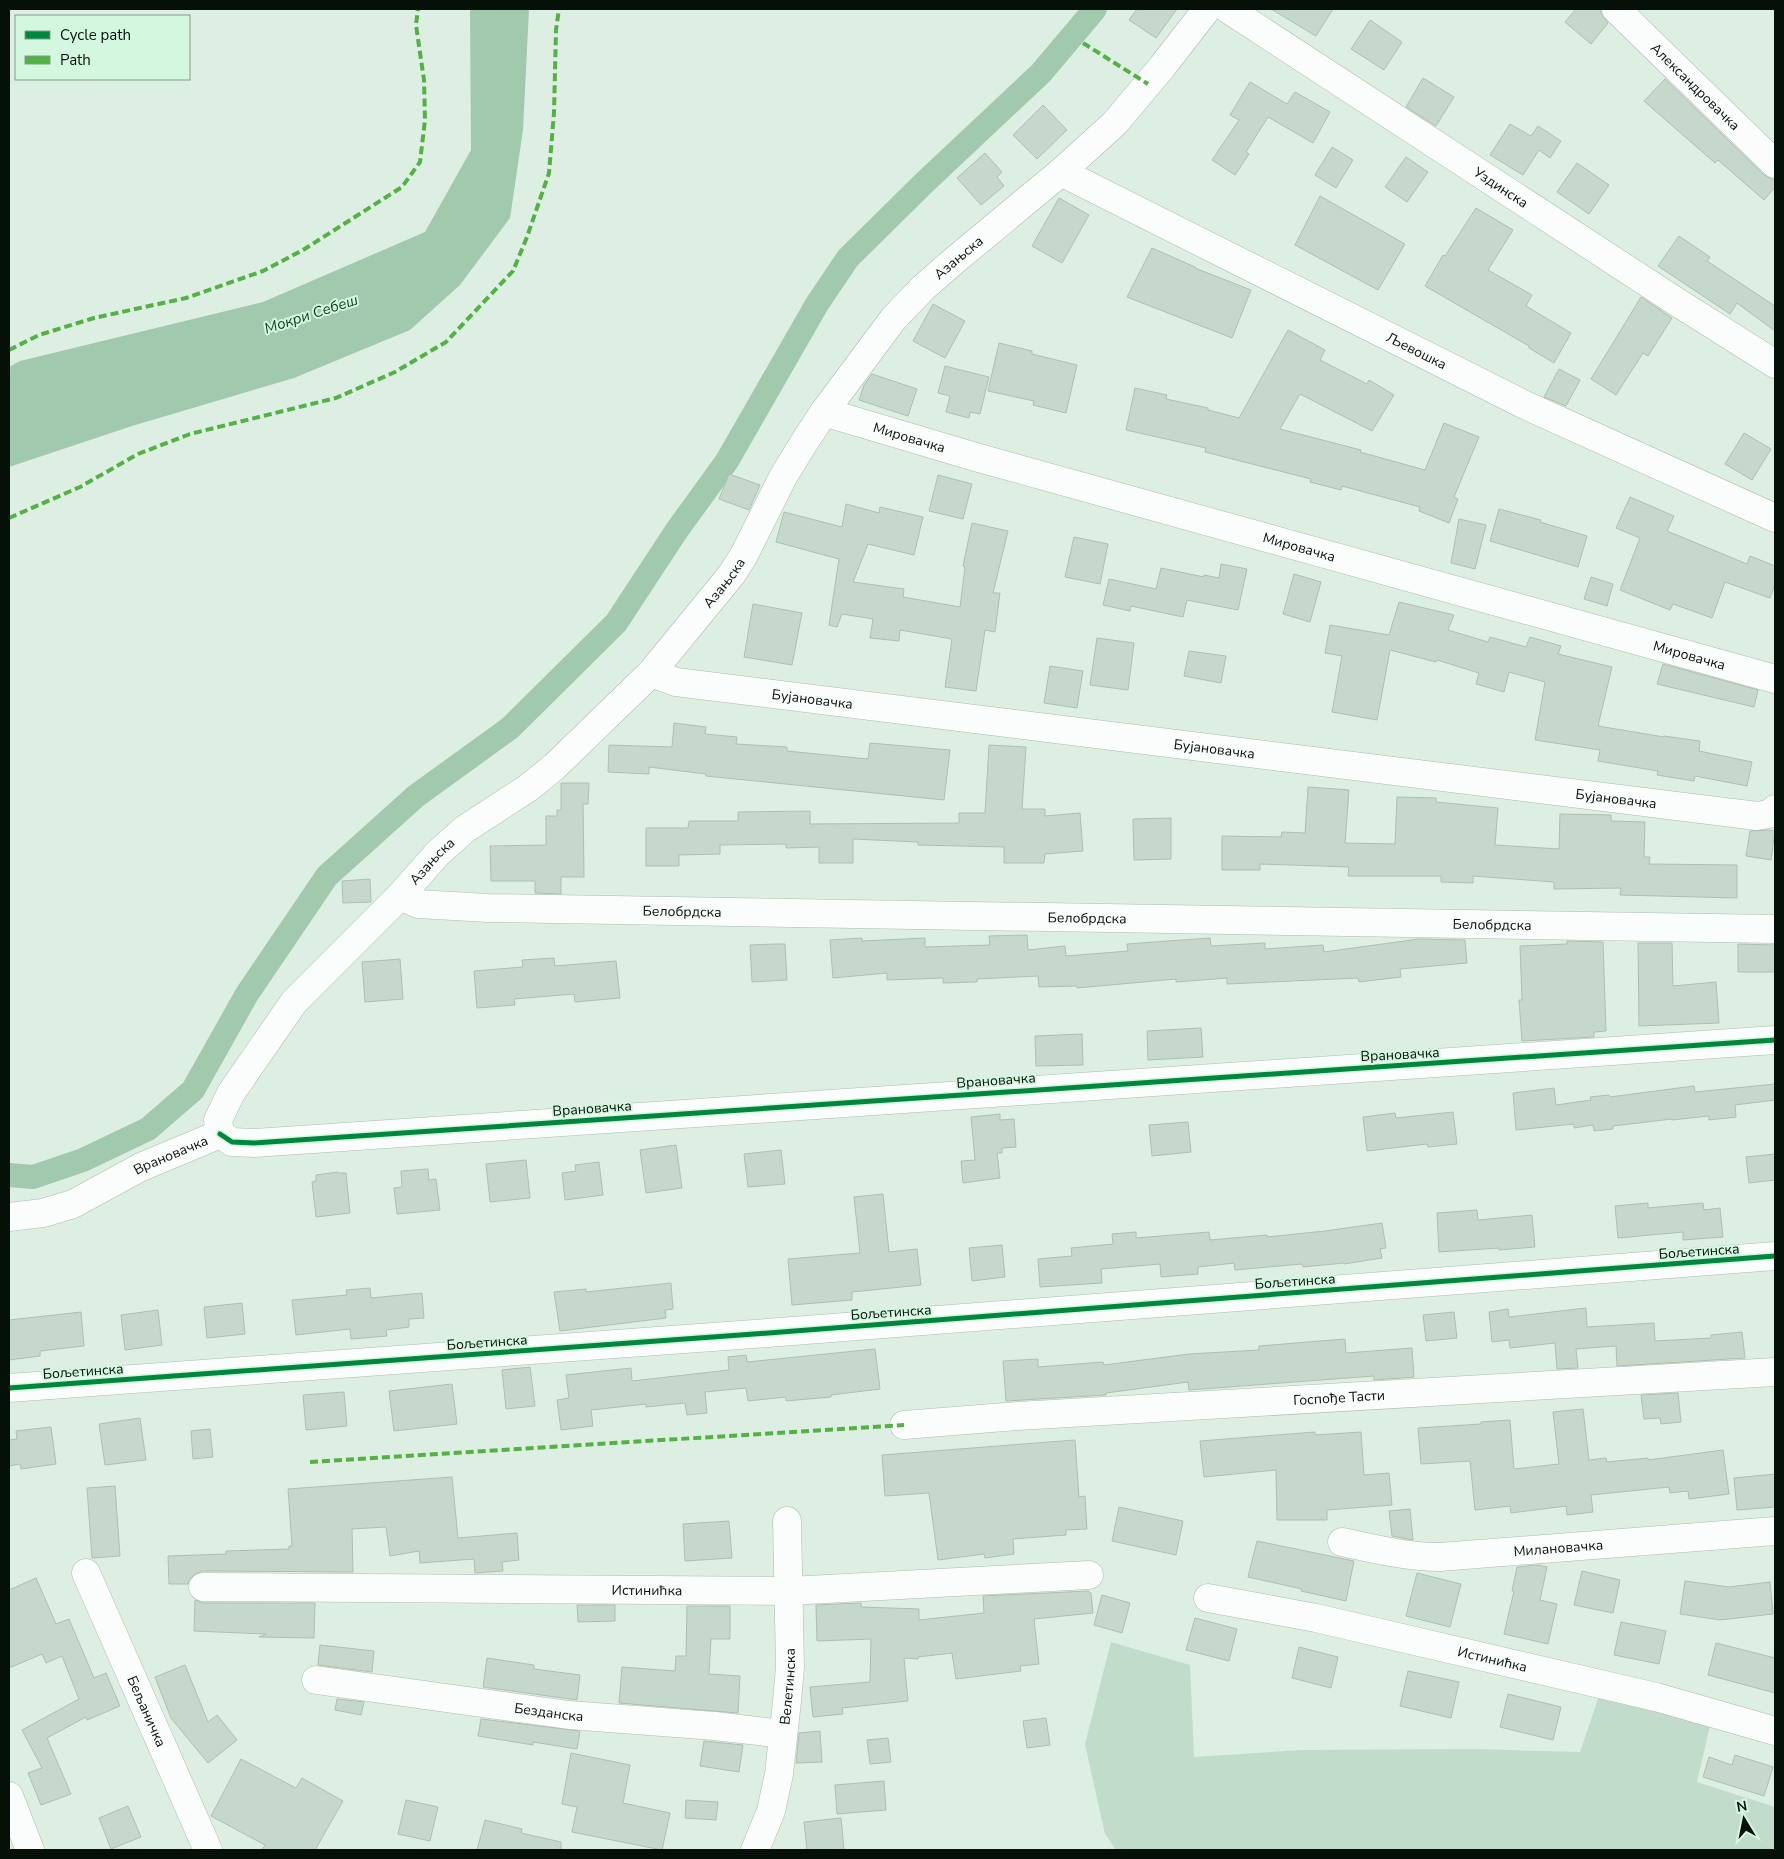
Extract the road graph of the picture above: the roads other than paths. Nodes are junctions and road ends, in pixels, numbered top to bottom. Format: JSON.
{"nodes":[{"id":1,"x":1207,"y":9,"type":"edge"},
{"id":2,"x":1228,"y":9,"type":"edge"},
{"id":3,"x":1616,"y":9,"type":"edge"},
{"id":4,"x":1775,"y":164,"type":"edge"},
{"id":5,"x":1061,"y":172,"type":"junction"},
{"id":6,"x":1775,"y":364,"type":"edge"},
{"id":7,"x":824,"y":412,"type":"junction"},
{"id":8,"x":1775,"y":518,"type":"edge"},
{"id":9,"x":651,"y":673,"type":"junction"},
{"id":10,"x":1775,"y":678,"type":"edge"},
{"id":11,"x":1775,"y":808,"type":"edge"},
{"id":12,"x":400,"y":896,"type":"junction"},
{"id":13,"x":1775,"y":929,"type":"edge"},
{"id":14,"x":1775,"y":1040,"type":"edge"},
{"id":15,"x":220,"y":1134,"type":"junction"},
{"id":16,"x":9,"y":1216,"type":"edge"},
{"id":17,"x":1775,"y":1256,"type":"edge"},
{"id":18,"x":1775,"y":1372,"type":"edge"},
{"id":19,"x":9,"y":1388,"type":"edge"},
{"id":20,"x":904,"y":1425,"type":"dead end"},
{"id":21,"x":787,"y":1521,"type":"dead end"},
{"id":22,"x":1775,"y":1531,"type":"edge"},
{"id":23,"x":1342,"y":1542,"type":"dead end"},
{"id":24,"x":86,"y":1573,"type":"dead end"},
{"id":25,"x":1089,"y":1574,"type":"dead end"},
{"id":26,"x":203,"y":1587,"type":"dead end"},
{"id":27,"x":790,"y":1591,"type":"junction"},
{"id":28,"x":1208,"y":1598,"type":"dead end"},
{"id":29,"x":316,"y":1680,"type":"dead end"},
{"id":30,"x":1775,"y":1731,"type":"edge"},
{"id":31,"x":783,"y":1734,"type":"junction"},
{"id":32,"x":9,"y":1796,"type":"edge"},
{"id":33,"x":30,"y":1850,"type":"edge"},
{"id":34,"x":208,"y":1850,"type":"edge"},
{"id":35,"x":755,"y":1850,"type":"edge"}],
"edges":[{"from":1,"to":5,"type":"street","name":"Азањска"},
{"from":2,"to":6,"type":"street","name":"Уздинска"},
{"from":3,"to":4,"type":"street","name":"Александровачка"},
{"from":5,"to":7,"type":"street","name":"Азањска"},
{"from":5,"to":8,"type":"street","name":"Љевошка"},
{"from":7,"to":9,"type":"street","name":"Азањска"},
{"from":7,"to":10,"type":"street","name":"Мировачка"},
{"from":9,"to":11,"type":"street","name":"Бујановачка"},
{"from":9,"to":12,"type":"street","name":"Азањска"},
{"from":12,"to":13,"type":"street","name":"Белобрдска"},
{"from":12,"to":15,"type":"street","name":"Азањска"},
{"from":14,"to":15,"type":"street","name":"Врановачка"},
{"from":15,"to":16,"type":"street","name":"Врановачка"},
{"from":17,"to":19,"type":"street","name":"Бољетинска"},
{"from":18,"to":20,"type":"street","name":"Госпође Тасти"},
{"from":21,"to":27,"type":"street","name":"Велетинска"},
{"from":22,"to":23,"type":"street","name":"Милановачка"},
{"from":24,"to":34,"type":"street","name":"Бељаничка"},
{"from":25,"to":27,"type":"street","name":"Истинићка"},
{"from":26,"to":27,"type":"street","name":"Истинићка"},
{"from":27,"to":31,"type":"street","name":"Велетинска"},
{"from":28,"to":30,"type":"street","name":"Истинићка"},
{"from":29,"to":31,"type":"street","name":"Безданска"},
{"from":31,"to":35,"type":"street","name":"Велетинска"},
{"from":32,"to":33,"type":"street"}]}
